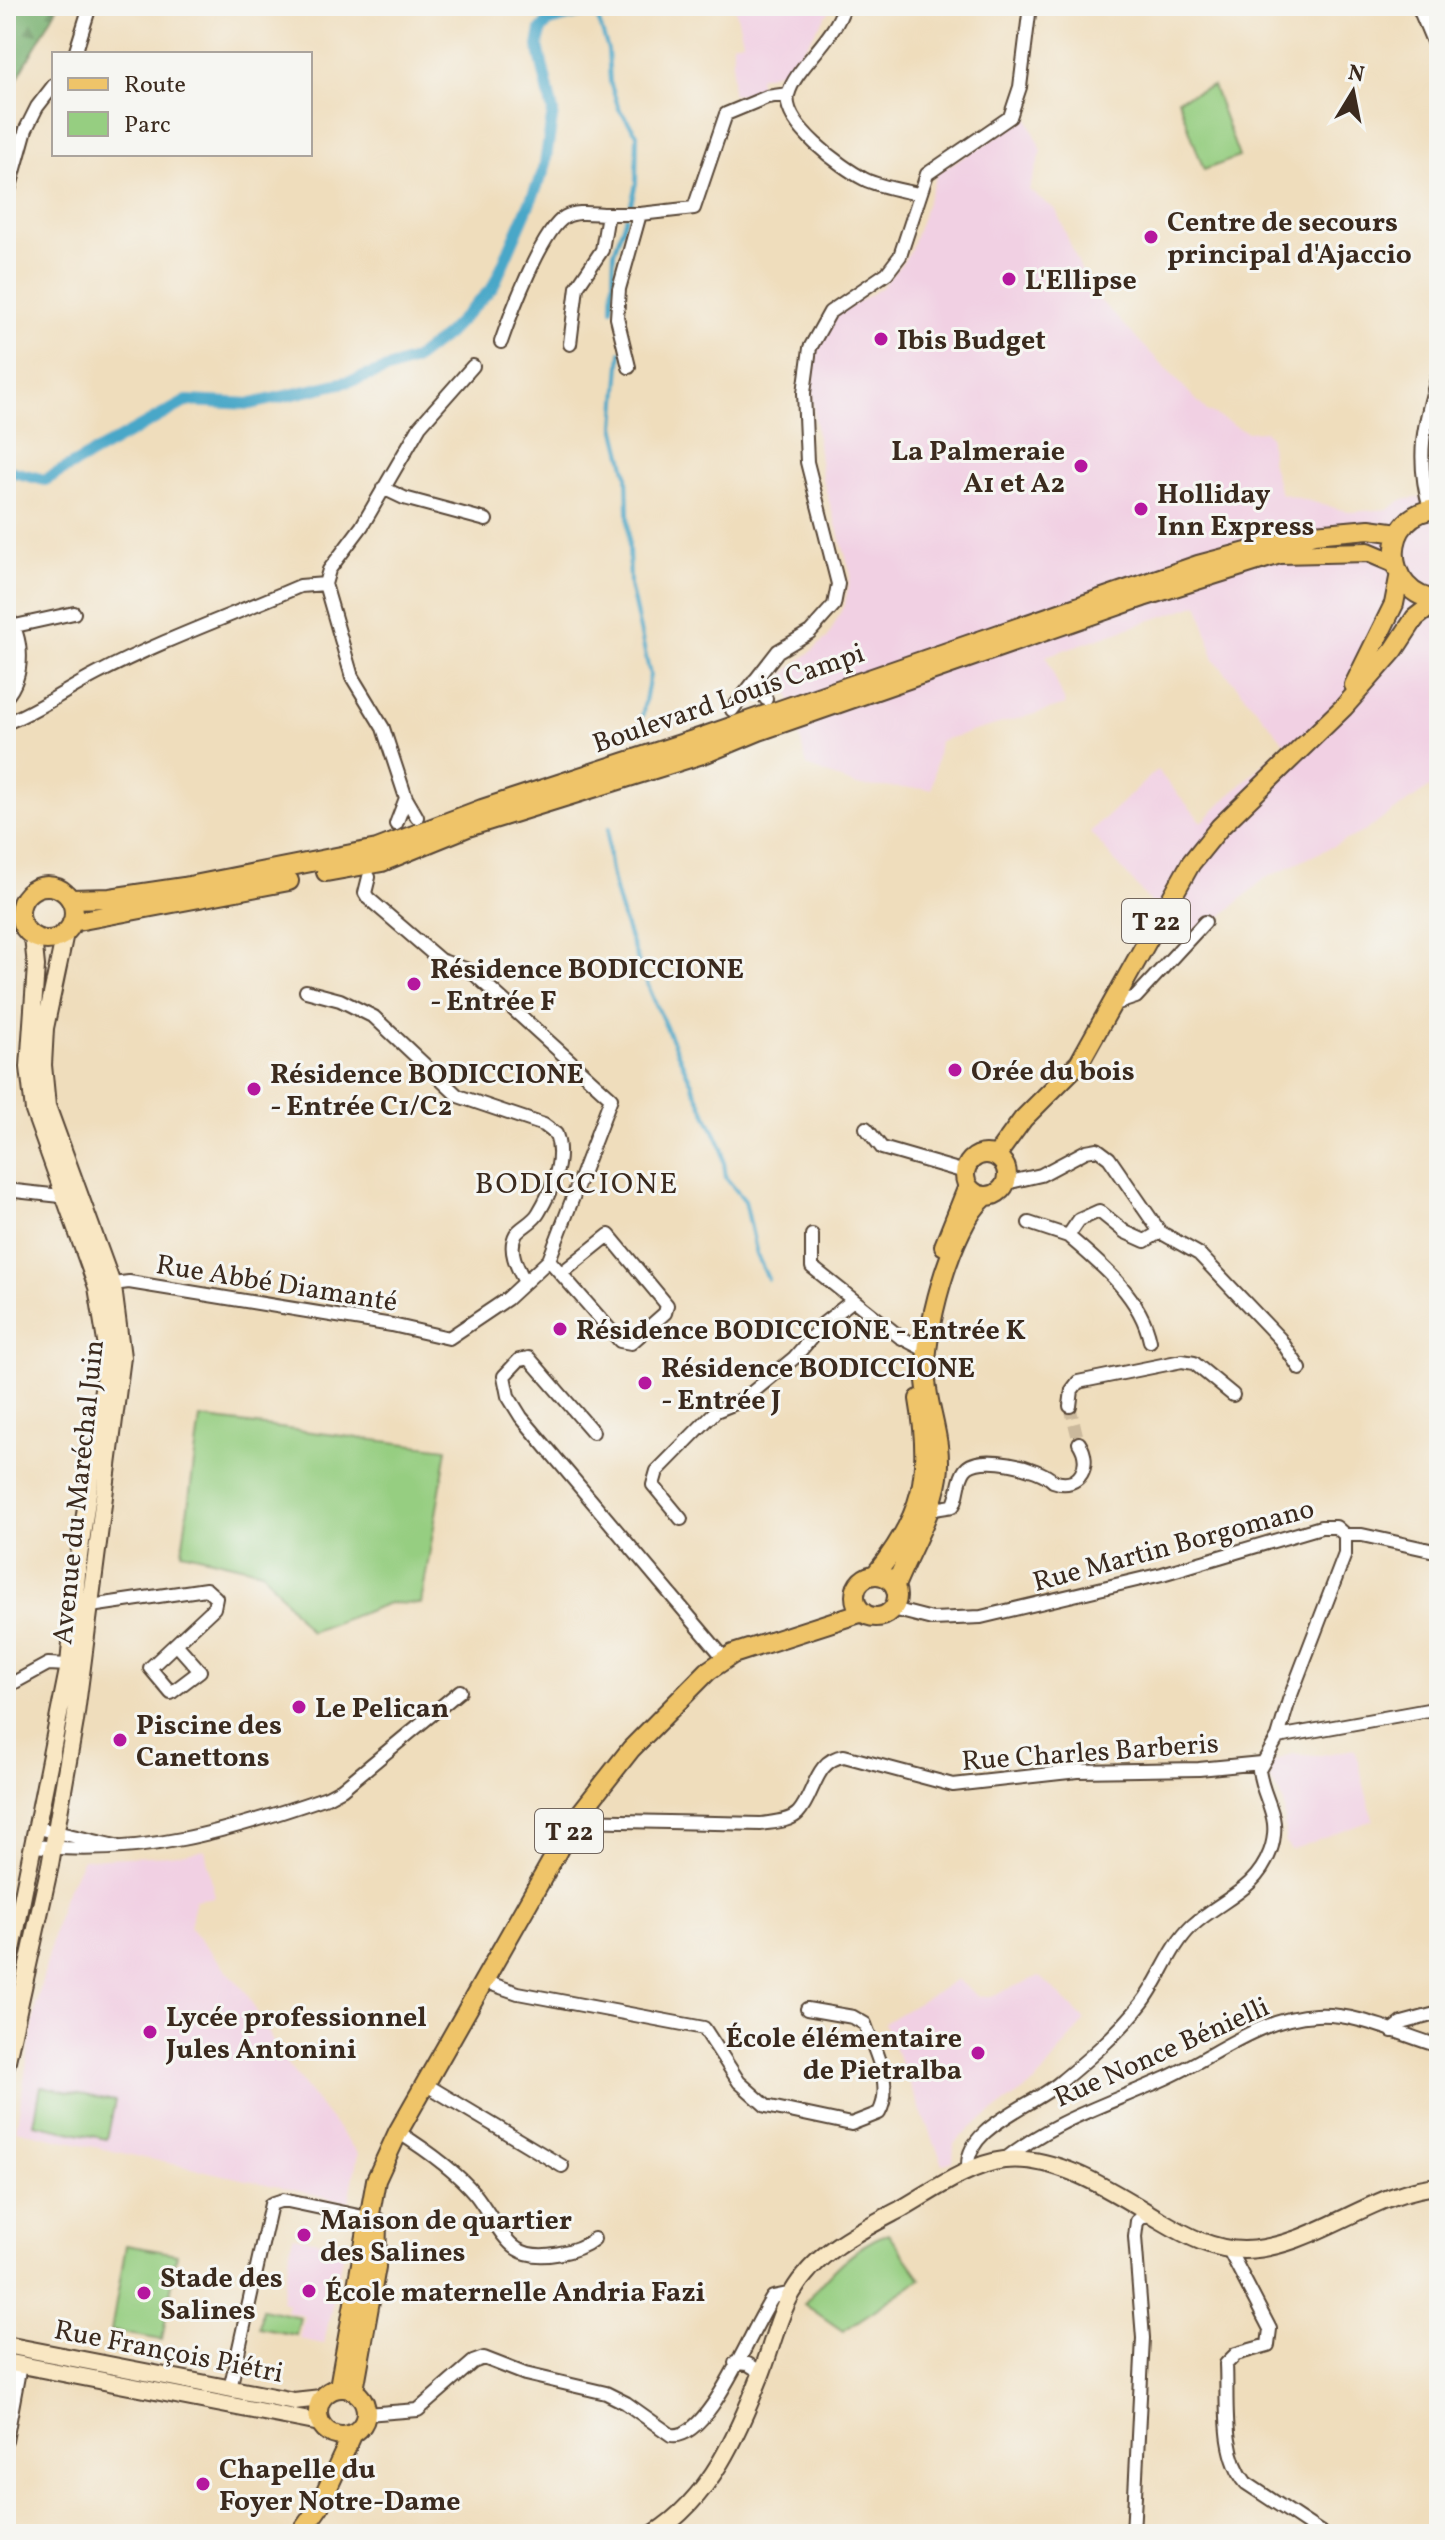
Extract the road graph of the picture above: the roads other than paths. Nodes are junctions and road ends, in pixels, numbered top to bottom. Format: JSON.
{"nodes":[{"id":1,"x":90,"y":6,"type":"edge"},
{"id":2,"x":844,"y":6,"type":"edge"},
{"id":3,"x":1030,"y":6,"type":"edge"},
{"id":4,"x":1418,"y":6,"type":"edge"},
{"id":5,"x":76,"y":52,"type":"edge"},
{"id":6,"x":1439,"y":56,"type":"edge"},
{"id":7,"x":52,"y":88,"type":"edge"},
{"id":8,"x":788,"y":94,"type":"junction"},
{"id":9,"x":918,"y":194,"type":"junction"},
{"id":10,"x":6,"y":201,"type":"edge"},
{"id":11,"x":608,"y":214,"type":"junction"},
{"id":12,"x":640,"y":214,"type":"junction"},
{"id":13,"x":501,"y":342,"type":"dead end"},
{"id":14,"x":570,"y":344,"type":"dead end"},
{"id":15,"x":473,"y":366,"type":"dead end"},
{"id":16,"x":629,"y":367,"type":"dead end"},
{"id":17,"x":1439,"y":372,"type":"edge"},
{"id":18,"x":383,"y":488,"type":"junction"},
{"id":19,"x":1435,"y":509,"type":"edge"},
{"id":20,"x":486,"y":520,"type":"dead end"},
{"id":21,"x":1399,"y":533,"type":"junction"},
{"id":22,"x":1396,"y":570,"type":"junction"},
{"id":23,"x":325,"y":584,"type":"junction"},
{"id":24,"x":1438,"y":600,"type":"edge"},
{"id":25,"x":74,"y":613,"type":"dead end"},
{"id":26,"x":6,"y":615,"type":"edge"},
{"id":27,"x":15,"y":626,"type":"junction"},
{"id":28,"x":755,"y":680,"type":"junction"},
{"id":29,"x":11,"y":686,"type":"edge"},
{"id":30,"x":6,"y":697,"type":"edge"},
{"id":31,"x":766,"y":699,"type":"dead end"},
{"id":32,"x":1344,"y":707,"type":"junction"},
{"id":33,"x":732,"y":710,"type":"dead end"},
{"id":34,"x":6,"y":723,"type":"edge"},
{"id":35,"x":406,"y":798,"type":"junction"},
{"id":36,"x":417,"y":817,"type":"dead end"},
{"id":37,"x":396,"y":824,"type":"dead end"},
{"id":38,"x":369,"y":877,"type":"dead end"},
{"id":39,"x":70,"y":899,"type":"junction"},
{"id":40,"x":14,"y":903,"type":"edge"},
{"id":41,"x":1205,"y":922,"type":"dead end"},
{"id":42,"x":69,"y":927,"type":"junction"},
{"id":43,"x":6,"y":928,"type":"edge"},
{"id":44,"x":30,"y":934,"type":"junction"},
{"id":45,"x":306,"y":991,"type":"dead end"},
{"id":46,"x":1112,"y":1005,"type":"junction"},
{"id":47,"x":866,"y":1128,"type":"dead end"},
{"id":48,"x":996,"y":1156,"type":"junction"},
{"id":49,"x":966,"y":1179,"type":"junction"},
{"id":50,"x":1006,"y":1183,"type":"junction"},
{"id":51,"x":6,"y":1190,"type":"edge"},
{"id":52,"x":985,"y":1197,"type":"junction"},
{"id":53,"x":73,"y":1198,"type":"junction"},
{"id":54,"x":1029,"y":1223,"type":"dead end"},
{"id":55,"x":1160,"y":1232,"type":"junction"},
{"id":56,"x":812,"y":1235,"type":"dead end"},
{"id":57,"x":1068,"y":1236,"type":"junction"},
{"id":58,"x":549,"y":1260,"type":"junction"},
{"id":59,"x":563,"y":1272,"type":"junction"},
{"id":60,"x":525,"y":1282,"type":"junction"},
{"id":61,"x":105,"y":1285,"type":"junction"},
{"id":62,"x":852,"y":1301,"type":"junction"},
{"id":63,"x":1150,"y":1341,"type":"dead end"},
{"id":64,"x":919,"y":1348,"type":"junction"},
{"id":65,"x":1300,"y":1369,"type":"dead end"},
{"id":66,"x":1233,"y":1395,"type":"dead end"},
{"id":67,"x":1070,"y":1406,"type":"dead end"},
{"id":68,"x":593,"y":1432,"type":"dead end"},
{"id":69,"x":1079,"y":1443,"type":"tunnel mouth"},
{"id":70,"x":928,"y":1510,"type":"junction"},
{"id":71,"x":681,"y":1519,"type":"dead end"},
{"id":72,"x":1345,"y":1535,"type":"junction"},
{"id":73,"x":1439,"y":1552,"type":"edge"},
{"id":74,"x":875,"y":1575,"type":"junction"},
{"id":75,"x":895,"y":1586,"type":"junction"},
{"id":76,"x":81,"y":1607,"type":"junction"},
{"id":77,"x":893,"y":1609,"type":"junction"},
{"id":78,"x":863,"y":1612,"type":"junction"},
{"id":79,"x":177,"y":1645,"type":"dead end"},
{"id":80,"x":725,"y":1659,"type":"junction"},
{"id":81,"x":69,"y":1665,"type":"junction"},
{"id":82,"x":6,"y":1687,"type":"edge"},
{"id":83,"x":460,"y":1691,"type":"dead end"},
{"id":84,"x":1439,"y":1708,"type":"edge"},
{"id":85,"x":1278,"y":1737,"type":"junction"},
{"id":86,"x":1261,"y":1763,"type":"junction"},
{"id":87,"x":575,"y":1820,"type":"junction"},
{"id":88,"x":38,"y":1828,"type":"junction"},
{"id":89,"x":54,"y":1841,"type":"junction"},
{"id":90,"x":34,"y":1846,"type":"junction"},
{"id":91,"x":14,"y":1962,"type":"edge"},
{"id":92,"x":6,"y":1980,"type":"edge"},
{"id":93,"x":483,"y":1981,"type":"junction"},
{"id":94,"x":807,"y":2009,"type":"dead end"},
{"id":95,"x":1439,"y":2013,"type":"edge"},
{"id":96,"x":1392,"y":2031,"type":"junction"},
{"id":97,"x":1439,"y":2046,"type":"edge"},
{"id":98,"x":6,"y":2065,"type":"edge"},
{"id":99,"x":425,"y":2084,"type":"junction"},
{"id":100,"x":398,"y":2132,"type":"junction"},
{"id":101,"x":1004,"y":2160,"type":"junction"},
{"id":102,"x":385,"y":2164,"type":"junction"},
{"id":103,"x":562,"y":2166,"type":"dead end"},
{"id":104,"x":969,"y":2172,"type":"junction"},
{"id":105,"x":1439,"y":2186,"type":"edge"},
{"id":106,"x":1149,"y":2213,"type":"junction"},
{"id":107,"x":368,"y":2218,"type":"junction"},
{"id":108,"x":594,"y":2239,"type":"dead end"},
{"id":109,"x":1228,"y":2248,"type":"junction"},
{"id":110,"x":792,"y":2293,"type":"junction"},
{"id":111,"x":6,"y":2345,"type":"edge"},
{"id":112,"x":13,"y":2363,"type":"edge"},
{"id":113,"x":735,"y":2363,"type":"junction"},
{"id":114,"x":762,"y":2373,"type":"junction"},
{"id":115,"x":230,"y":2389,"type":"junction"},
{"id":116,"x":346,"y":2389,"type":"junction"},
{"id":117,"x":321,"y":2398,"type":"junction"},
{"id":118,"x":366,"y":2414,"type":"junction"},
{"id":119,"x":324,"y":2428,"type":"junction"},
{"id":120,"x":353,"y":2433,"type":"junction"},
{"id":121,"x":6,"y":2441,"type":"edge"},
{"id":122,"x":332,"y":2480,"type":"junction"},
{"id":123,"x":300,"y":2534,"type":"edge"},
{"id":124,"x":653,"y":2534,"type":"edge"},
{"id":125,"x":1133,"y":2534,"type":"edge"},
{"id":126,"x":1323,"y":2534,"type":"edge"}],
"edges":[{"from":1,"to":5,"type":"street"},
{"from":2,"to":8,"type":"street"},
{"from":3,"to":9,"type":"street"},
{"from":4,"to":6,"type":"street"},
{"from":7,"to":10,"type":"street"},
{"from":8,"to":9,"type":"street"},
{"from":8,"to":12,"type":"street"},
{"from":9,"to":28,"type":"street"},
{"from":11,"to":12,"type":"street"},
{"from":11,"to":13,"type":"street"},
{"from":11,"to":14,"type":"street"},
{"from":12,"to":16,"type":"street"},
{"from":15,"to":18,"type":"street"},
{"from":17,"to":19,"type":"street"},
{"from":18,"to":20,"type":"street"},
{"from":18,"to":23,"type":"street"},
{"from":19,"to":21,"type":"main road"},
{"from":21,"to":22,"type":"main road"},
{"from":21,"to":39,"type":"main road","name":"Boulevard Louis Campi"},
{"from":22,"to":24,"type":"main road","name":"Boulevard Louis Campi"},
{"from":22,"to":32,"type":"main road","number":"T 22"},
{"from":22,"to":42,"type":"main road","name":"Boulevard Louis Campi"},
{"from":23,"to":34,"type":"street"},
{"from":23,"to":35,"type":"street"},
{"from":24,"to":32,"type":"main road","number":"T 22"},
{"from":25,"to":27,"type":"street"},
{"from":26,"to":27,"type":"street"},
{"from":27,"to":29,"type":"street"},
{"from":28,"to":31,"type":"street"},
{"from":28,"to":33,"type":"street"},
{"from":29,"to":30,"type":"street"},
{"from":32,"to":46,"type":"main road","number":"T 22"},
{"from":35,"to":36,"type":"street"},
{"from":35,"to":37,"type":"street"},
{"from":38,"to":58,"type":"street"},
{"from":39,"to":40,"type":"main road"},
{"from":39,"to":42,"type":"main road"},
{"from":40,"to":44,"type":"main road"},
{"from":41,"to":46,"type":"street"},
{"from":42,"to":44,"type":"main road"},
{"from":42,"to":53,"type":"main road","name":"Avenue du Maréchal Juin"},
{"from":43,"to":44,"type":"main road"},
{"from":44,"to":53,"type":"main road","name":"Avenue du Maréchal Juin"},
{"from":45,"to":60,"type":"street"},
{"from":46,"to":48,"type":"main road","number":"T 22"},
{"from":47,"to":49,"type":"street"},
{"from":48,"to":49,"type":"main road"},
{"from":48,"to":50,"type":"main road"},
{"from":49,"to":52,"type":"main road"},
{"from":49,"to":64,"type":"main road"},
{"from":50,"to":52,"type":"main road"},
{"from":50,"to":55,"type":"street"},
{"from":51,"to":53,"type":"street"},
{"from":52,"to":64,"type":"main road"},
{"from":53,"to":61,"type":"main road","name":"Avenue du Maréchal Juin"},
{"from":54,"to":57,"type":"street"},
{"from":55,"to":57,"type":"street"},
{"from":55,"to":65,"type":"street"},
{"from":56,"to":62,"type":"street"},
{"from":57,"to":63,"type":"street"},
{"from":58,"to":59,"type":"street"},
{"from":58,"to":60,"type":"street"},
{"from":59,"to":59,"type":"street"},
{"from":60,"to":61,"type":"street","name":"Rue Abbé Diamanté"},
{"from":61,"to":76,"type":"main road","name":"Avenue du Maréchal Juin"},
{"from":62,"to":64,"type":"street"},
{"from":62,"to":71,"type":"street"},
{"from":64,"to":70,"type":"main road"},
{"from":64,"to":74,"type":"main road"},
{"from":66,"to":67,"type":"street"},
{"from":68,"to":80,"type":"street"},
{"from":69,"to":70,"type":"street"},
{"from":70,"to":75,"type":"main road"},
{"from":72,"to":73,"type":"street"},
{"from":72,"to":77,"type":"street","name":"Rue Martin Borgomano"},
{"from":72,"to":85,"type":"street","name":"Rue Martin Borgomano"},
{"from":74,"to":75,"type":"main road"},
{"from":74,"to":78,"type":"main road"},
{"from":75,"to":77,"type":"main road"},
{"from":76,"to":79,"type":"street"},
{"from":76,"to":81,"type":"main road","name":"Avenue du Maréchal Juin"},
{"from":76,"to":89,"type":"main road","name":"Avenue du Maréchal Juin"},
{"from":77,"to":78,"type":"main road"},
{"from":78,"to":80,"type":"main road","number":"T 22"},
{"from":80,"to":87,"type":"main road","number":"T 22"},
{"from":81,"to":82,"type":"street"},
{"from":81,"to":88,"type":"main road","name":"Avenue du Maréchal Juin"},
{"from":83,"to":89,"type":"street"},
{"from":84,"to":85,"type":"street"},
{"from":85,"to":86,"type":"street","name":"Rue Martin Borgomano"},
{"from":86,"to":87,"type":"street","name":"Rue Charles Barberis"},
{"from":86,"to":104,"type":"street"},
{"from":87,"to":93,"type":"main road","number":"T 22"},
{"from":88,"to":89,"type":"street"},
{"from":88,"to":90,"type":"main road","name":"Avenue du Maréchal Juin"},
{"from":89,"to":90,"type":"street"},
{"from":89,"to":91,"type":"main road","name":"Avenue du Maréchal Juin"},
{"from":90,"to":91,"type":"main road","name":"Avenue du Maréchal Juin"},
{"from":91,"to":92,"type":"main road","name":"Avenue du Maréchal Juin"},
{"from":91,"to":98,"type":"main road","name":"Avenue du Maréchal Juin"},
{"from":93,"to":94,"type":"street"},
{"from":93,"to":99,"type":"main road","number":"T 22"},
{"from":95,"to":96,"type":"street"},
{"from":96,"to":97,"type":"street","name":"Rue Nonce Bénielli"},
{"from":96,"to":101,"type":"street","name":"Rue Nonce Bénielli"},
{"from":99,"to":100,"type":"main road","number":"T 22"},
{"from":99,"to":103,"type":"street"},
{"from":100,"to":102,"type":"main road","number":"T 22"},
{"from":100,"to":108,"type":"street"},
{"from":101,"to":104,"type":"main road"},
{"from":101,"to":106,"type":"main road"},
{"from":102,"to":107,"type":"main road","number":"T 22"},
{"from":102,"to":116,"type":"main road","number":"T 22"},
{"from":104,"to":110,"type":"main road"},
{"from":105,"to":109,"type":"main road"},
{"from":106,"to":109,"type":"main road"},
{"from":106,"to":125,"type":"street"},
{"from":107,"to":115,"type":"street"},
{"from":107,"to":116,"type":"main road","number":"T 22"},
{"from":109,"to":126,"type":"street"},
{"from":110,"to":113,"type":"street"},
{"from":110,"to":114,"type":"main road"},
{"from":111,"to":115,"type":"main road","name":"Rue François Piétri"},
{"from":112,"to":119,"type":"main road","name":"Rue François Piétri"},
{"from":112,"to":121,"type":"street"},
{"from":113,"to":114,"type":"street"},
{"from":113,"to":118,"type":"street"},
{"from":114,"to":124,"type":"main road"},
{"from":115,"to":117,"type":"main road","name":"Rue François Piétri"},
{"from":116,"to":117,"type":"main road"},
{"from":116,"to":118,"type":"main road"},
{"from":117,"to":119,"type":"main road"},
{"from":118,"to":120,"type":"main road"},
{"from":119,"to":120,"type":"main road"},
{"from":119,"to":122,"type":"main road"},
{"from":120,"to":122,"type":"main road"},
{"from":122,"to":123,"type":"main road"}]}
